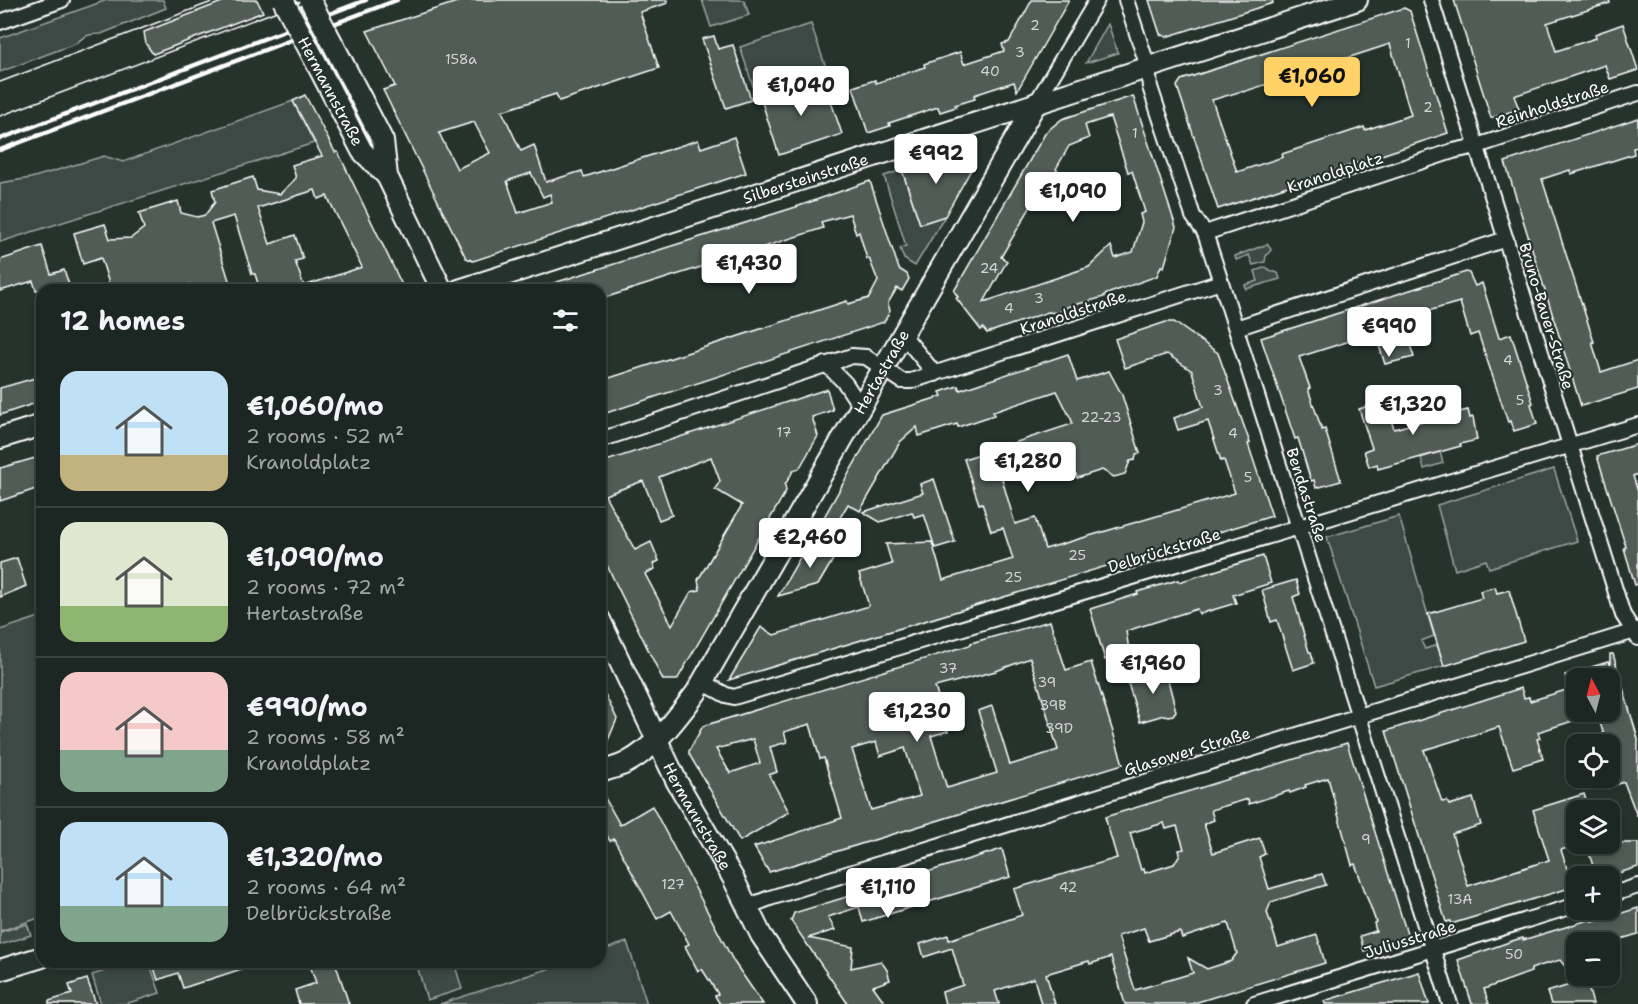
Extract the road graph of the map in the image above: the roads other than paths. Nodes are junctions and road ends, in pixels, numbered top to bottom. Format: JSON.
{"nodes":[{"id":1,"x":62,"y":0,"type":"edge"},
{"id":2,"x":283,"y":0,"type":"edge"},
{"id":3,"x":310,"y":0,"type":"edge"},
{"id":4,"x":1097,"y":0,"type":"edge"},
{"id":5,"x":1126,"y":0,"type":"edge"},
{"id":6,"x":1357,"y":0,"type":"edge"},
{"id":7,"x":1431,"y":0,"type":"edge"},
{"id":8,"x":0,"y":22,"type":"edge"},
{"id":9,"x":1148,"y":67,"type":"junction"},
{"id":10,"x":1638,"y":93,"type":"edge"},
{"id":11,"x":1036,"y":103,"type":"junction"},
{"id":12,"x":1477,"y":146,"type":"junction"},
{"id":13,"x":387,"y":176,"type":"junction"},
{"id":14,"x":1205,"y":233,"type":"junction"},
{"id":15,"x":1506,"y":239,"type":"junction"},
{"id":16,"x":1221,"y":282,"type":"junction"},
{"id":17,"x":439,"y":284,"type":"edge"},
{"id":18,"x":478,"y":284,"type":"edge"},
{"id":19,"x":1236,"y":328,"type":"junction"},
{"id":20,"x":903,"y":335,"type":"junction"},
{"id":21,"x":826,"y":364,"type":"junction"},
{"id":22,"x":884,"y":368,"type":"junction"},
{"id":23,"x":935,"y":374,"type":"junction"},
{"id":24,"x":861,"y":407,"type":"junction"},
{"id":25,"x":1638,"y":425,"type":"edge"},
{"id":26,"x":36,"y":427,"type":"edge"},
{"id":27,"x":0,"y":438,"type":"edge"},
{"id":28,"x":606,"y":438,"type":"edge"},
{"id":29,"x":1570,"y":445,"type":"junction"},
{"id":30,"x":1300,"y":526,"type":"junction"},
{"id":31,"x":606,"y":633,"type":"edge"},
{"id":32,"x":1637,"y":633,"type":"edge"},
{"id":33,"x":702,"y":682,"type":"junction"},
{"id":34,"x":1360,"y":715,"type":"junction"},
{"id":35,"x":657,"y":739,"type":"junction"},
{"id":36,"x":606,"y":770,"type":"edge"},
{"id":37,"x":1638,"y":886,"type":"edge"},
{"id":38,"x":1620,"y":892,"type":"edge"},
{"id":39,"x":747,"y":907,"type":"junction"},
{"id":40,"x":1566,"y":908,"type":"edge"},
{"id":41,"x":1434,"y":948,"type":"junction"},
{"id":42,"x":36,"y":959,"type":"edge"},
{"id":43,"x":0,"y":970,"type":"edge"},
{"id":44,"x":807,"y":1004,"type":"edge"},
{"id":45,"x":1254,"y":1004,"type":"edge"},
{"id":46,"x":1450,"y":1004,"type":"edge"}],
"edges":[{"from":1,"to":8,"type":"street"},
{"from":2,"to":13,"type":"street","name":"Hermannstraße","bridge":true},
{"from":3,"to":13,"type":"street","name":"Hermannstraße","bridge":true},
{"from":4,"to":11,"type":"street","name":"Hertastraße"},
{"from":5,"to":9,"type":"street","name":"Bendastraße"},
{"from":6,"to":9,"type":"street","name":"Silbersteinstraße"},
{"from":7,"to":12,"type":"street","name":"Bruno-Bauer-Straße"},
{"from":9,"to":11,"type":"street","name":"Silbersteinstraße"},
{"from":9,"to":14,"type":"street","name":"Bendastraße"},
{"from":10,"to":12,"type":"street","name":"Reinholdstraße"},
{"from":11,"to":18,"type":"street","name":"Silbersteinstraße"},
{"from":11,"to":20,"type":"street","name":"Hertastraße"},
{"from":12,"to":14,"type":"street","name":"Kranoldplatz"},
{"from":12,"to":15,"type":"street","name":"Bruno-Bauer-Straße"},
{"from":13,"to":17,"type":"street","name":"Hermannstraße"},
{"from":14,"to":16,"type":"street","name":"Bendastraße"},
{"from":15,"to":19,"type":"street"},
{"from":15,"to":29,"type":"street","name":"Bruno-Bauer-Straße"},
{"from":16,"to":19,"type":"street","name":"Bendastraße"},
{"from":16,"to":23,"type":"street","name":"Kranoldstraße"},
{"from":19,"to":30,"type":"street","name":"Bendastraße"},
{"from":20,"to":22,"type":"street","name":"Hertastraße"},
{"from":20,"to":23,"type":"street"},
{"from":21,"to":22,"type":"street","name":"Kranoldstraße"},
{"from":21,"to":24,"type":"street"},
{"from":21,"to":28,"type":"street","name":"Kranoldstraße"},
{"from":22,"to":23,"type":"street","name":"Kranoldstraße"},
{"from":22,"to":24,"type":"street","name":"Hertastraße"},
{"from":24,"to":33,"type":"street","name":"Hertastraße"},
{"from":25,"to":29,"type":"street","name":"Delbrückstraße"},
{"from":26,"to":27,"type":"street"},
{"from":29,"to":30,"type":"street","name":"Delbrückstraße"},
{"from":29,"to":32,"type":"street","name":"Bruno-Bauer-Straße"},
{"from":30,"to":33,"type":"street","name":"Delbrückstraße"},
{"from":30,"to":34,"type":"street","name":"Bendastraße"},
{"from":31,"to":35,"type":"street","name":"Hermannstraße"},
{"from":32,"to":34,"type":"street","name":"Glasower Straße"},
{"from":33,"to":35,"type":"street","name":"Hertastraße"},
{"from":34,"to":39,"type":"street","name":"Glasower Straße"},
{"from":34,"to":41,"type":"street","name":"Bendastraße"},
{"from":35,"to":36,"type":"street","name":"Hertastraße"},
{"from":35,"to":39,"type":"street","name":"Hermannstraße"},
{"from":37,"to":38,"type":"street"},
{"from":39,"to":44,"type":"street","name":"Hermannstraße"},
{"from":40,"to":41,"type":"street","name":"Juliusstraße"},
{"from":41,"to":45,"type":"street","name":"Juliusstraße"},
{"from":41,"to":46,"type":"street","name":"Bendastraße"},
{"from":42,"to":43,"type":"street"}]}
